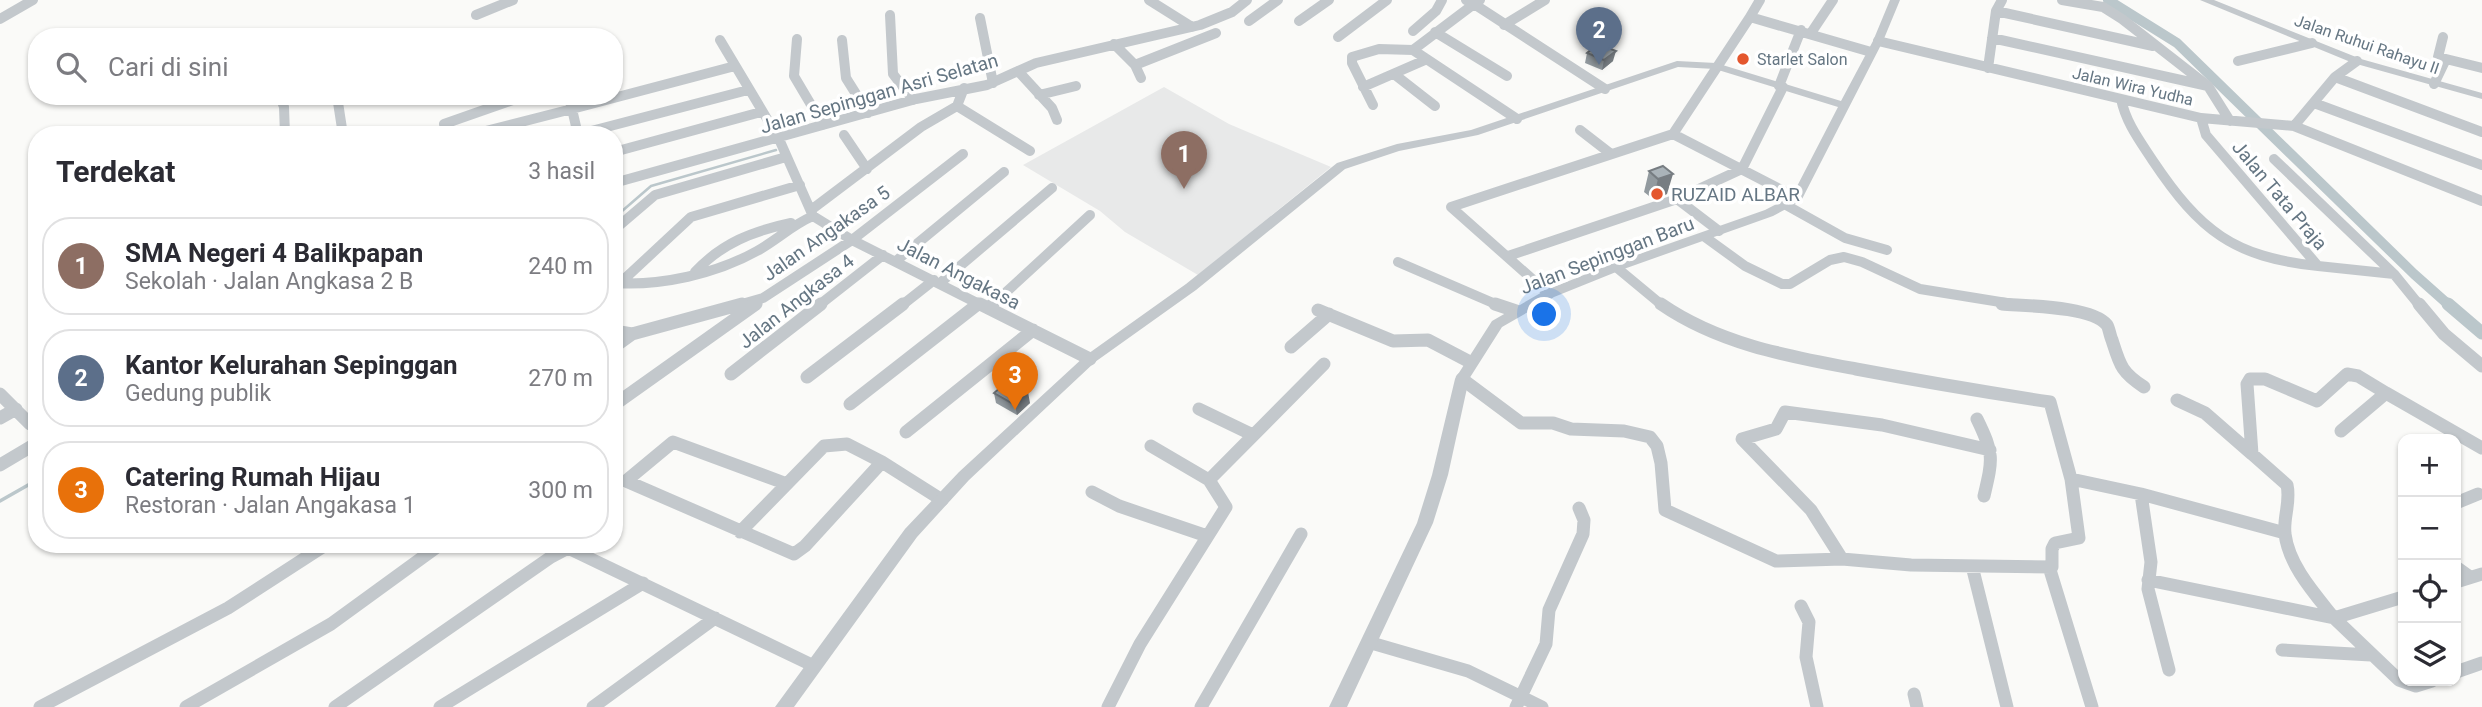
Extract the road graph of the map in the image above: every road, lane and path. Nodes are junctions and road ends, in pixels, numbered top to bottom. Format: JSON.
{"nodes":[{"id":1,"x":33,"y":0,"type":"edge"},
{"id":2,"x":513,"y":0,"type":"edge"},
{"id":3,"x":1149,"y":0,"type":"edge"},
{"id":4,"x":1247,"y":0,"type":"edge"},
{"id":5,"x":1279,"y":0,"type":"edge"},
{"id":6,"x":1329,"y":0,"type":"edge"},
{"id":7,"x":1387,"y":0,"type":"edge"},
{"id":8,"x":1442,"y":0,"type":"edge"},
{"id":9,"x":1545,"y":0,"type":"edge"},
{"id":10,"x":1760,"y":0,"type":"edge"},
{"id":11,"x":1833,"y":0,"type":"edge"},
{"id":12,"x":1895,"y":0,"type":"edge"},
{"id":13,"x":2002,"y":0,"type":"edge"},
{"id":14,"x":2062,"y":0,"type":"edge"},
{"id":15,"x":2084,"y":0,"type":"edge"},
{"id":16,"x":2206,"y":0,"type":"edge"},
{"id":17,"x":1474,"y":1,"type":"edge"},
{"id":18,"x":2103,"y":7,"type":"junction"},
{"id":19,"x":1996,"y":11,"type":"junction"},
{"id":20,"x":476,"y":15,"type":"dead end"},
{"id":21,"x":890,"y":15,"type":"dead end"},
{"id":22,"x":1750,"y":17,"type":"junction"},
{"id":23,"x":980,"y":18,"type":"dead end"},
{"id":24,"x":0,"y":19,"type":"edge"},
{"id":25,"x":1248,"y":21,"type":"dead end"},
{"id":26,"x":1299,"y":21,"type":"dead end"},
{"id":27,"x":1504,"y":25,"type":"junction"},
{"id":28,"x":1196,"y":26,"type":"junction"},
{"id":29,"x":1413,"y":31,"type":"dead end"},
{"id":30,"x":1806,"y":31,"type":"junction"},
{"id":31,"x":1435,"y":32,"type":"junction"},
{"id":32,"x":1338,"y":37,"type":"dead end"},
{"id":33,"x":2443,"y":37,"type":"dead end"},
{"id":34,"x":1142,"y":38,"type":"junction"},
{"id":35,"x":1992,"y":38,"type":"junction"},
{"id":36,"x":797,"y":39,"type":"dead end"},
{"id":37,"x":720,"y":40,"type":"dead end"},
{"id":38,"x":842,"y":40,"type":"dead end"},
{"id":39,"x":2312,"y":43,"type":"junction"},
{"id":40,"x":1114,"y":44,"type":"junction"},
{"id":41,"x":1874,"y":46,"type":"junction"},
{"id":42,"x":2159,"y":48,"type":"junction"},
{"id":43,"x":1413,"y":50,"type":"junction"},
{"id":44,"x":1160,"y":57,"type":"junction"},
{"id":45,"x":2446,"y":59,"type":"junction"},
{"id":46,"x":1425,"y":60,"type":"junction"},
{"id":47,"x":2238,"y":61,"type":"dead end"},
{"id":48,"x":2357,"y":61,"type":"junction"},
{"id":49,"x":1135,"y":65,"type":"junction"},
{"id":50,"x":735,"y":66,"type":"junction"},
{"id":51,"x":1716,"y":66,"type":"junction"},
{"id":52,"x":1988,"y":68,"type":"junction"},
{"id":53,"x":2482,"y":68,"type":"edge"},
{"id":54,"x":1018,"y":71,"type":"junction"},
{"id":55,"x":1394,"y":74,"type":"junction"},
{"id":56,"x":1507,"y":76,"type":"dead end"},
{"id":57,"x":2335,"y":77,"type":"junction"},
{"id":58,"x":1141,"y":78,"type":"dead end"},
{"id":59,"x":993,"y":83,"type":"junction"},
{"id":60,"x":2434,"y":84,"type":"junction"},
{"id":61,"x":1076,"y":86,"type":"dead end"},
{"id":62,"x":2208,"y":86,"type":"junction"},
{"id":63,"x":1363,"y":87,"type":"junction"},
{"id":64,"x":1781,"y":87,"type":"junction"},
{"id":65,"x":1605,"y":89,"type":"junction"},
{"id":66,"x":748,"y":90,"type":"junction"},
{"id":67,"x":965,"y":91,"type":"junction"},
{"id":68,"x":1037,"y":94,"type":"junction"},
{"id":69,"x":623,"y":96,"type":"edge"},
{"id":70,"x":2482,"y":96,"type":"edge"},
{"id":71,"x":2121,"y":99,"type":"junction"},
{"id":72,"x":913,"y":100,"type":"junction"},
{"id":73,"x":2314,"y":103,"type":"junction"},
{"id":74,"x":283,"y":105,"type":"edge"},
{"id":75,"x":338,"y":105,"type":"edge"},
{"id":76,"x":494,"y":105,"type":"edge"},
{"id":77,"x":571,"y":105,"type":"edge"},
{"id":78,"x":587,"y":105,"type":"edge"},
{"id":79,"x":1373,"y":105,"type":"dead end"},
{"id":80,"x":1843,"y":105,"type":"junction"},
{"id":81,"x":958,"y":106,"type":"junction"},
{"id":82,"x":1435,"y":107,"type":"dead end"},
{"id":83,"x":572,"y":109,"type":"junction"},
{"id":84,"x":761,"y":112,"type":"junction"},
{"id":85,"x":868,"y":113,"type":"junction"},
{"id":86,"x":2201,"y":118,"type":"junction"},
{"id":87,"x":1517,"y":119,"type":"junction"},
{"id":88,"x":1057,"y":120,"type":"dead end"},
{"id":89,"x":2230,"y":121,"type":"junction"},
{"id":90,"x":444,"y":124,"type":"dead end"},
{"id":91,"x":823,"y":125,"type":"junction"},
{"id":92,"x":285,"y":126,"type":"edge"},
{"id":93,"x":342,"y":126,"type":"edge"},
{"id":94,"x":505,"y":126,"type":"edge"},
{"id":95,"x":575,"y":126,"type":"edge"},
{"id":96,"x":611,"y":126,"type":"edge"},
{"id":97,"x":2294,"y":126,"type":"junction"},
{"id":98,"x":1580,"y":130,"type":"dead end"},
{"id":99,"x":2482,"y":132,"type":"edge"},
{"id":100,"x":1673,"y":134,"type":"junction"},
{"id":101,"x":844,"y":135,"type":"dead end"},
{"id":102,"x":780,"y":141,"type":"junction"},
{"id":103,"x":623,"y":150,"type":"edge"},
{"id":104,"x":1030,"y":151,"type":"dead end"},
{"id":105,"x":963,"y":154,"type":"dead end"},
{"id":106,"x":1611,"y":154,"type":"junction"},
{"id":107,"x":785,"y":156,"type":"junction"},
{"id":108,"x":2274,"y":159,"type":"dead end"},
{"id":109,"x":2482,"y":165,"type":"edge"},
{"id":110,"x":867,"y":169,"type":"junction"},
{"id":111,"x":1742,"y":169,"type":"junction"},
{"id":112,"x":1004,"y":172,"type":"dead end"},
{"id":113,"x":623,"y":181,"type":"edge"},
{"id":114,"x":800,"y":186,"type":"junction"},
{"id":115,"x":1052,"y":188,"type":"dead end"},
{"id":116,"x":1677,"y":199,"type":"junction"},
{"id":117,"x":2482,"y":201,"type":"edge"},
{"id":118,"x":1792,"y":202,"type":"junction"},
{"id":119,"x":812,"y":213,"type":"junction"},
{"id":120,"x":1090,"y":215,"type":"dead end"},
{"id":121,"x":623,"y":222,"type":"edge"},
{"id":122,"x":795,"y":222,"type":"junction"},
{"id":123,"x":1719,"y":231,"type":"junction"},
{"id":124,"x":1705,"y":237,"type":"junction"},
{"id":125,"x":852,"y":240,"type":"junction"},
{"id":126,"x":1887,"y":250,"type":"dead end"},
{"id":127,"x":883,"y":255,"type":"junction"},
{"id":128,"x":1508,"y":256,"type":"junction"},
{"id":129,"x":895,"y":261,"type":"junction"},
{"id":130,"x":1398,"y":262,"type":"dead end"},
{"id":131,"x":2318,"y":266,"type":"junction"},
{"id":132,"x":1616,"y":267,"type":"junction"},
{"id":133,"x":694,"y":273,"type":"junction"},
{"id":134,"x":2394,"y":274,"type":"junction"},
{"id":135,"x":623,"y":278,"type":"edge"},
{"id":136,"x":937,"y":281,"type":"junction"},
{"id":137,"x":623,"y":283,"type":"edge"},
{"id":138,"x":1549,"y":294,"type":"junction"},
{"id":139,"x":763,"y":299,"type":"junction"},
{"id":140,"x":984,"y":305,"type":"junction"},
{"id":141,"x":1516,"y":311,"type":"junction"},
{"id":142,"x":1033,"y":330,"type":"junction"},
{"id":143,"x":623,"y":332,"type":"edge"},
{"id":144,"x":632,"y":334,"type":"junction"},
{"id":145,"x":623,"y":340,"type":"edge"},
{"id":146,"x":1291,"y":347,"type":"dead end"},
{"id":147,"x":1090,"y":359,"type":"junction"},
{"id":148,"x":1471,"y":362,"type":"junction"},
{"id":149,"x":1324,"y":364,"type":"dead end"},
{"id":150,"x":2482,"y":366,"type":"edge"},
{"id":151,"x":731,"y":374,"type":"dead end"},
{"id":152,"x":807,"y":377,"type":"dead end"},
{"id":153,"x":1462,"y":379,"type":"junction"},
{"id":154,"x":2144,"y":387,"type":"dead end"},
{"id":155,"x":2386,"y":393,"type":"junction"},
{"id":156,"x":0,"y":394,"type":"edge"},
{"id":157,"x":623,"y":399,"type":"edge"},
{"id":158,"x":2177,"y":400,"type":"dead end"},
{"id":159,"x":850,"y":404,"type":"dead end"},
{"id":160,"x":16,"y":409,"type":"junction"},
{"id":161,"x":1199,"y":409,"type":"dead end"},
{"id":162,"x":0,"y":418,"type":"edge"},
{"id":163,"x":28,"y":418,"type":"edge"},
{"id":164,"x":1976,"y":419,"type":"dead end"},
{"id":165,"x":2341,"y":430,"type":"dead end"},
{"id":166,"x":906,"y":432,"type":"dead end"},
{"id":167,"x":2450,"y":434,"type":"edge"},
{"id":168,"x":1253,"y":435,"type":"junction"},
{"id":169,"x":2461,"y":439,"type":"edge"},
{"id":170,"x":1151,"y":446,"type":"dead end"},
{"id":171,"x":28,"y":448,"type":"edge"},
{"id":172,"x":2482,"y":448,"type":"edge"},
{"id":173,"x":1990,"y":450,"type":"junction"},
{"id":174,"x":2252,"y":454,"type":"junction"},
{"id":175,"x":882,"y":462,"type":"junction"},
{"id":176,"x":0,"y":465,"type":"edge"},
{"id":177,"x":2071,"y":479,"type":"junction"},
{"id":178,"x":1209,"y":480,"type":"junction"},
{"id":179,"x":787,"y":484,"type":"junction"},
{"id":180,"x":1092,"y":492,"type":"dead end"},
{"id":181,"x":2141,"y":494,"type":"junction"},
{"id":182,"x":2478,"y":494,"type":"dead end"},
{"id":183,"x":1984,"y":496,"type":"dead end"},
{"id":184,"x":942,"y":500,"type":"junction"},
{"id":185,"x":2461,"y":501,"type":"edge"},
{"id":186,"x":1579,"y":508,"type":"dead end"},
{"id":187,"x":740,"y":532,"type":"junction"},
{"id":188,"x":2285,"y":533,"type":"junction"},
{"id":189,"x":1301,"y":534,"type":"dead end"},
{"id":190,"x":1207,"y":536,"type":"junction"},
{"id":191,"x":313,"y":553,"type":"edge"},
{"id":192,"x":429,"y":553,"type":"edge"},
{"id":193,"x":555,"y":553,"type":"edge"},
{"id":194,"x":580,"y":553,"type":"edge"},
{"id":195,"x":1842,"y":559,"type":"junction"},
{"id":196,"x":1972,"y":566,"type":"junction"},
{"id":197,"x":2052,"y":567,"type":"junction"},
{"id":198,"x":2148,"y":580,"type":"junction"},
{"id":199,"x":643,"y":583,"type":"junction"},
{"id":200,"x":2398,"y":599,"type":"edge"},
{"id":201,"x":1801,"y":606,"type":"dead end"},
{"id":202,"x":715,"y":618,"type":"junction"},
{"id":203,"x":2334,"y":618,"type":"junction"},
{"id":204,"x":1368,"y":642,"type":"junction"},
{"id":205,"x":2282,"y":650,"type":"dead end"},
{"id":206,"x":2371,"y":655,"type":"junction"},
{"id":207,"x":2482,"y":663,"type":"edge"},
{"id":208,"x":814,"y":666,"type":"junction"},
{"id":209,"x":2169,"y":670,"type":"dead end"},
{"id":210,"x":2461,"y":670,"type":"edge"},
{"id":211,"x":2398,"y":678,"type":"edge"},
{"id":212,"x":1518,"y":702,"type":"edge"},
{"id":213,"x":40,"y":707,"type":"edge"},
{"id":214,"x":186,"y":707,"type":"edge"},
{"id":215,"x":335,"y":707,"type":"edge"},
{"id":216,"x":440,"y":707,"type":"edge"},
{"id":217,"x":593,"y":707,"type":"edge"},
{"id":218,"x":784,"y":707,"type":"edge"},
{"id":219,"x":1108,"y":707,"type":"edge"},
{"id":220,"x":1201,"y":707,"type":"edge"},
{"id":221,"x":1338,"y":707,"type":"edge"},
{"id":222,"x":1542,"y":707,"type":"edge"},
{"id":223,"x":1818,"y":707,"type":"edge"},
{"id":224,"x":2007,"y":707,"type":"edge"},
{"id":225,"x":2092,"y":707,"type":"edge"}],
"edges":[{"from":1,"to":24,"type":"street"},
{"from":2,"to":20,"type":"street"},
{"from":3,"to":28,"type":"street"},
{"from":4,"to":28,"type":"street","name":"Jalan Sepinggan Asri Selatan"},
{"from":5,"to":25,"type":"street"},
{"from":6,"to":26,"type":"street"},
{"from":7,"to":32,"type":"street"},
{"from":8,"to":29,"type":"street"},
{"from":9,"to":27,"type":"street"},
{"from":10,"to":22,"type":"street"},
{"from":11,"to":30,"type":"street"},
{"from":12,"to":41,"type":"street"},
{"from":13,"to":19,"type":"street"},
{"from":14,"to":18,"type":"street"},
{"from":15,"to":18,"type":"street"},
{"from":16,"to":39,"type":"street","name":"Jalan Ruhui Rahayu II"},
{"from":17,"to":27,"type":"street"},
{"from":17,"to":31,"type":"street"},
{"from":18,"to":42,"type":"street"},
{"from":19,"to":35,"type":"street"},
{"from":19,"to":42,"type":"street"},
{"from":21,"to":72,"type":"street"},
{"from":22,"to":30,"type":"street","name":"Jalan Wira Yudha"},
{"from":22,"to":51,"type":"street"},
{"from":23,"to":59,"type":"street"},
{"from":27,"to":65,"type":"street"},
{"from":28,"to":34,"type":"street","name":"Jalan Sepinggan Asri Selatan"},
{"from":28,"to":44,"type":"street"},
{"from":30,"to":41,"type":"street","name":"Jalan Wira Yudha"},
{"from":30,"to":64,"type":"street"},
{"from":31,"to":43,"type":"street"},
{"from":31,"to":56,"type":"street"},
{"from":33,"to":45,"type":"street"},
{"from":34,"to":40,"type":"street","name":"Jalan Sepinggan Asri Selatan"},
{"from":34,"to":44,"type":"street"},
{"from":35,"to":52,"type":"street"},
{"from":35,"to":62,"type":"street"},
{"from":36,"to":91,"type":"street"},
{"from":37,"to":50,"type":"street"},
{"from":38,"to":85,"type":"street"},
{"from":39,"to":47,"type":"street"},
{"from":39,"to":48,"type":"street","name":"Jalan Ruhui Rahayu II"},
{"from":40,"to":49,"type":"street"},
{"from":40,"to":54,"type":"street","name":"Jalan Sepinggan Asri Selatan"},
{"from":41,"to":52,"type":"street","name":"Jalan Wira Yudha"},
{"from":41,"to":80,"type":"street"},
{"from":42,"to":62,"type":"street"},
{"from":43,"to":46,"type":"street"},
{"from":43,"to":63,"type":"street"},
{"from":44,"to":49,"type":"street"},
{"from":45,"to":53,"type":"street"},
{"from":45,"to":60,"type":"street"},
{"from":46,"to":55,"type":"street"},
{"from":46,"to":87,"type":"street"},
{"from":48,"to":57,"type":"street"},
{"from":48,"to":60,"type":"street","name":"Jalan Ruhui Rahayu II"},
{"from":49,"to":58,"type":"street"},
{"from":50,"to":66,"type":"street"},
{"from":50,"to":69,"type":"street"},
{"from":51,"to":64,"type":"street"},
{"from":51,"to":65,"type":"street"},
{"from":51,"to":100,"type":"street"},
{"from":52,"to":71,"type":"street","name":"Jalan Wira Yudha"},
{"from":54,"to":59,"type":"street","name":"Jalan Sepinggan Asri Selatan"},
{"from":54,"to":68,"type":"street"},
{"from":55,"to":63,"type":"street"},
{"from":55,"to":82,"type":"street"},
{"from":57,"to":73,"type":"street"},
{"from":57,"to":99,"type":"street"},
{"from":59,"to":67,"type":"street","name":"Jalan Sepinggan Asri Selatan"},
{"from":60,"to":70,"type":"street","name":"Jalan Ruhui Rahayu II"},
{"from":61,"to":68,"type":"street"},
{"from":62,"to":89,"type":"street"},
{"from":63,"to":79,"type":"street"},
{"from":64,"to":80,"type":"street"},
{"from":64,"to":111,"type":"street"},
{"from":65,"to":87,"type":"street"},
{"from":66,"to":84,"type":"street"},
{"from":66,"to":96,"type":"street"},
{"from":67,"to":72,"type":"street","name":"Jalan Sepinggan Asri Selatan"},
{"from":67,"to":81,"type":"street"},
{"from":68,"to":88,"type":"street"},
{"from":71,"to":86,"type":"street","name":"Jalan Wira Yudha"},
{"from":71,"to":131,"type":"street"},
{"from":72,"to":85,"type":"street","name":"Jalan Sepinggan Asri Selatan"},
{"from":73,"to":97,"type":"street"},
{"from":73,"to":109,"type":"street"},
{"from":74,"to":92,"type":"street"},
{"from":75,"to":93,"type":"street"},
{"from":76,"to":90,"type":"street"},
{"from":77,"to":83,"type":"street"},
{"from":78,"to":83,"type":"street"},
{"from":80,"to":118,"type":"street"},
{"from":81,"to":104,"type":"street"},
{"from":81,"to":110,"type":"street"},
{"from":83,"to":94,"type":"street"},
{"from":83,"to":95,"type":"street"},
{"from":84,"to":102,"type":"street"},
{"from":84,"to":103,"type":"street"},
{"from":85,"to":91,"type":"street","name":"Jalan Sepinggan Asri Selatan"},
{"from":86,"to":89,"type":"street","name":"Jalan Wira Yudha"},
{"from":86,"to":131,"type":"street","name":"Jalan Tata Praja"},
{"from":87,"to":147,"type":"street"},
{"from":89,"to":97,"type":"street","name":"Jalan Wira Yudha"},
{"from":91,"to":102,"type":"street","name":"Jalan Sepinggan Asri Selatan"},
{"from":97,"to":117,"type":"street","name":"Jalan Wira Yudha"},
{"from":98,"to":106,"type":"street"},
{"from":100,"to":106,"type":"street"},
{"from":100,"to":111,"type":"street"},
{"from":101,"to":110,"type":"street"},
{"from":102,"to":107,"type":"street"},
{"from":102,"to":113,"type":"street","name":"Jalan Sepinggan Asri Selatan"},
{"from":105,"to":125,"type":"street","name":"Jalan Angakasa 5"},
{"from":106,"to":128,"type":"street"},
{"from":107,"to":114,"type":"street"},
{"from":107,"to":121,"type":"street"},
{"from":108,"to":134,"type":"street","name":"Jalan Tata Praja"},
{"from":110,"to":119,"type":"street"},
{"from":111,"to":116,"type":"street"},
{"from":111,"to":118,"type":"street"},
{"from":112,"to":129,"type":"street"},
{"from":114,"to":119,"type":"street"},
{"from":114,"to":135,"type":"street"},
{"from":115,"to":136,"type":"street"},
{"from":116,"to":123,"type":"street"},
{"from":116,"to":128,"type":"street"},
{"from":118,"to":123,"type":"street","name":"Jalan Sepinggan Baru"},
{"from":118,"to":126,"type":"street"},
{"from":119,"to":122,"type":"street"},
{"from":119,"to":125,"type":"street","name":"Jalan Angakasa"},
{"from":120,"to":140,"type":"street"},
{"from":122,"to":133,"type":"street"},
{"from":122,"to":133,"type":"street"},
{"from":123,"to":124,"type":"street","name":"Jalan Sepinggan Baru"},
{"from":124,"to":132,"type":"street","name":"Jalan Sepinggan Baru"},
{"from":124,"to":154,"type":"street"},
{"from":125,"to":127,"type":"street","name":"Jalan Angakasa"},
{"from":125,"to":139,"type":"street","name":"Jalan Angakasa 5"},
{"from":127,"to":129,"type":"street","name":"Jalan Angakasa"},
{"from":127,"to":151,"type":"street","name":"Jalan Angkasa 4"},
{"from":128,"to":138,"type":"street"},
{"from":129,"to":136,"type":"street","name":"Jalan Angakasa"},
{"from":130,"to":141,"type":"street"},
{"from":131,"to":134,"type":"street","name":"Jalan Tata Praja"},
{"from":132,"to":138,"type":"street","name":"Jalan Sepinggan Baru"},
{"from":132,"to":177,"type":"street"},
{"from":133,"to":137,"type":"street"},
{"from":134,"to":150,"type":"street"},
{"from":136,"to":140,"type":"street","name":"Jalan Angakasa"},
{"from":136,"to":152,"type":"street"},
{"from":138,"to":141,"type":"street","name":"Jalan Sepinggan Baru"},
{"from":139,"to":144,"type":"street","name":"Jalan Angakasa 5"},
{"from":139,"to":157,"type":"street"},
{"from":140,"to":142,"type":"street","name":"Jalan Angakasa"},
{"from":140,"to":159,"type":"street"},
{"from":141,"to":148,"type":"street","name":"Jalan Sepinggan Baru"},
{"from":142,"to":147,"type":"street","name":"Jalan Angakasa"},
{"from":142,"to":166,"type":"street"},
{"from":143,"to":144,"type":"street","name":"Jalan Angakasa 5"},
{"from":144,"to":145,"type":"street"},
{"from":146,"to":148,"type":"street"},
{"from":147,"to":184,"type":"street"},
{"from":148,"to":153,"type":"street","name":"Jalan Sepinggan Baru"},
{"from":149,"to":168,"type":"street"},
{"from":153,"to":195,"type":"street"},
{"from":153,"to":204,"type":"street","name":"Jalan Sepinggan Baru"},
{"from":155,"to":165,"type":"street"},
{"from":155,"to":167,"type":"street"},
{"from":155,"to":174,"type":"street"},
{"from":156,"to":160,"type":"street"},
{"from":158,"to":174,"type":"street"},
{"from":160,"to":162,"type":"street"},
{"from":160,"to":163,"type":"street"},
{"from":161,"to":168,"type":"street"},
{"from":164,"to":173,"type":"street"},
{"from":168,"to":178,"type":"street"},
{"from":169,"to":172,"type":"street"},
{"from":170,"to":178,"type":"street"},
{"from":171,"to":176,"type":"street"},
{"from":173,"to":183,"type":"street"},
{"from":173,"to":195,"type":"street"},
{"from":174,"to":188,"type":"street"},
{"from":175,"to":179,"type":"street"},
{"from":175,"to":184,"type":"street"},
{"from":175,"to":187,"type":"street"},
{"from":177,"to":181,"type":"street"},
{"from":177,"to":197,"type":"street"},
{"from":178,"to":190,"type":"street"},
{"from":179,"to":187,"type":"street"},
{"from":179,"to":187,"type":"street"},
{"from":180,"to":190,"type":"street"},
{"from":181,"to":188,"type":"street"},
{"from":181,"to":198,"type":"street"},
{"from":182,"to":185,"type":"street"},
{"from":184,"to":208,"type":"street"},
{"from":186,"to":212,"type":"street"},
{"from":188,"to":203,"type":"street"},
{"from":189,"to":220,"type":"street"},
{"from":190,"to":219,"type":"street"},
{"from":191,"to":213,"type":"street"},
{"from":192,"to":214,"type":"street"},
{"from":193,"to":215,"type":"street"},
{"from":194,"to":199,"type":"street"},
{"from":195,"to":196,"type":"street"},
{"from":196,"to":197,"type":"street"},
{"from":196,"to":224,"type":"street"},
{"from":197,"to":225,"type":"street"},
{"from":198,"to":203,"type":"street"},
{"from":198,"to":209,"type":"street"},
{"from":199,"to":202,"type":"street"},
{"from":199,"to":216,"type":"street"},
{"from":200,"to":203,"type":"street"},
{"from":201,"to":223,"type":"street"},
{"from":202,"to":208,"type":"street"},
{"from":202,"to":217,"type":"street"},
{"from":203,"to":206,"type":"street"},
{"from":204,"to":212,"type":"street"},
{"from":204,"to":221,"type":"street","name":"Jalan Sepinggan Baru"},
{"from":205,"to":206,"type":"street"},
{"from":206,"to":211,"type":"street"},
{"from":207,"to":210,"type":"street"},
{"from":208,"to":218,"type":"street"},
{"from":212,"to":222,"type":"street"}]}
